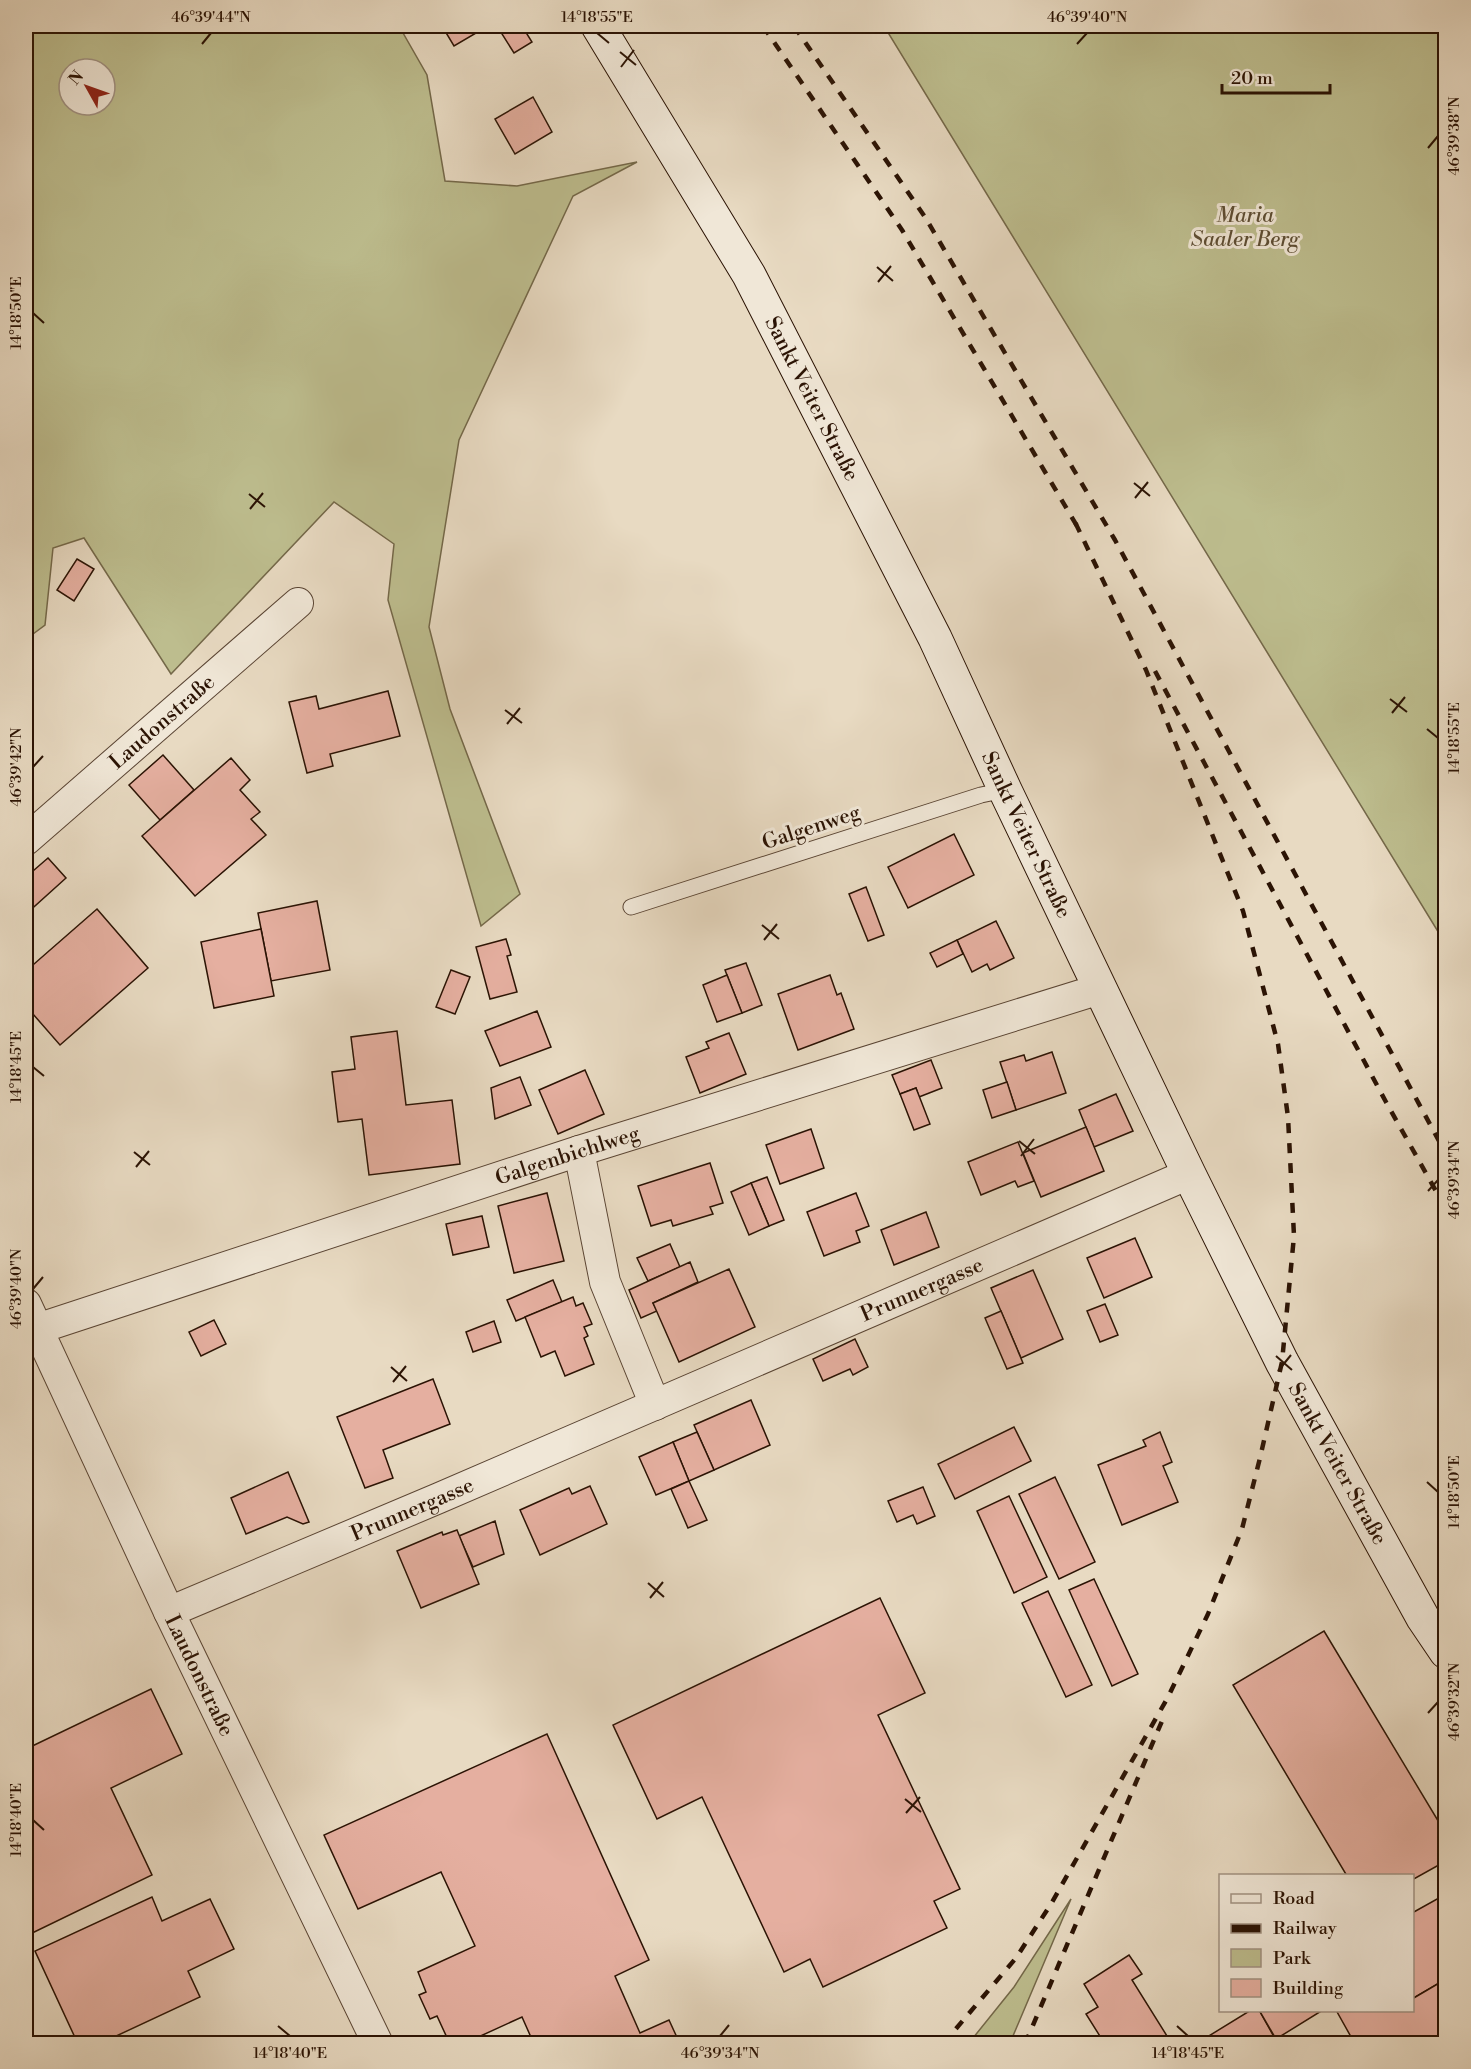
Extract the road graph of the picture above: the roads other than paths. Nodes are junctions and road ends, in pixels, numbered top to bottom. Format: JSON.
{"nodes":[{"id":1,"x":598,"y":26,"type":"edge"},
{"id":2,"x":298,"y":603,"type":"dead end"},
{"id":3,"x":1005,"y":790,"type":"junction"},
{"id":4,"x":26,"y":840,"type":"edge"},
{"id":5,"x":631,"y":907,"type":"dead end"},
{"id":6,"x":1100,"y":989,"type":"junction"},
{"id":7,"x":579,"y":1151,"type":"junction"},
{"id":8,"x":1189,"y":1174,"type":"junction"},
{"id":9,"x":31,"y":1316,"type":"edge"},
{"id":10,"x":655,"y":1405,"type":"junction"},
{"id":11,"x":169,"y":1612,"type":"junction"},
{"id":12,"x":1446,"y":1652,"type":"edge"},
{"id":13,"x":378,"y":2043,"type":"edge"}],
"edges":[{"from":1,"to":3,"type":"main road","name":"Sankt Veiter Straße"},
{"from":2,"to":4,"type":"street","name":"Laudonstraße"},
{"from":3,"to":5,"type":"lane","name":"Galgenweg"},
{"from":3,"to":6,"type":"main road","name":"Sankt Veiter Straße"},
{"from":6,"to":7,"type":"street","name":"Galgenbichlweg"},
{"from":6,"to":8,"type":"main road","name":"Sankt Veiter Straße"},
{"from":7,"to":9,"type":"street","name":"Galgenbichlweg"},
{"from":7,"to":10,"type":"street"},
{"from":8,"to":10,"type":"street","name":"Prunnergasse"},
{"from":8,"to":12,"type":"main road","name":"Sankt Veiter Straße"},
{"from":9,"to":11,"type":"street","name":"Laudonstraße"},
{"from":10,"to":11,"type":"street","name":"Prunnergasse"},
{"from":11,"to":13,"type":"street","name":"Laudonstraße"}]}
